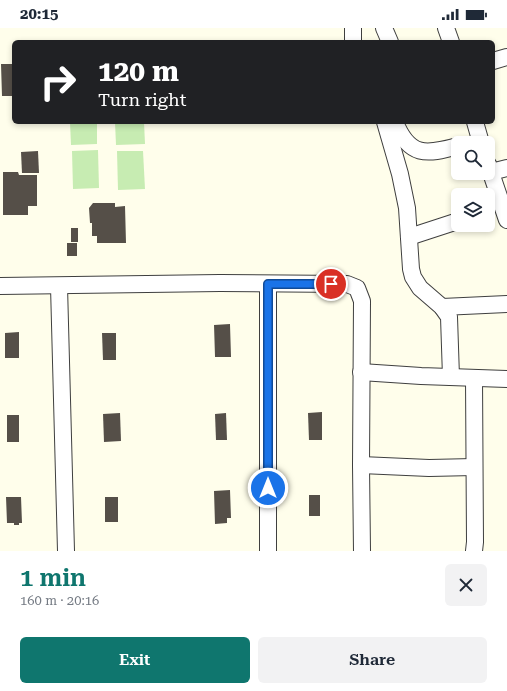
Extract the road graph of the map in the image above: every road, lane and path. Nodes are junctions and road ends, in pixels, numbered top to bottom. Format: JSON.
{"nodes":[{"id":1,"x":353,"y":28,"type":"edge"},
{"id":2,"x":384,"y":28,"type":"edge"},
{"id":3,"x":446,"y":28,"type":"edge"},
{"id":4,"x":352,"y":40,"type":"edge"},
{"id":5,"x":389,"y":40,"type":"edge"},
{"id":6,"x":450,"y":40,"type":"edge"},
{"id":7,"x":507,"y":57,"type":"edge"},
{"id":8,"x":495,"y":60,"type":"edge"},
{"id":9,"x":386,"y":124,"type":"edge"},
{"id":10,"x":396,"y":124,"type":"edge"},
{"id":11,"x":475,"y":124,"type":"edge"},
{"id":12,"x":476,"y":136,"type":"edge"},
{"id":13,"x":451,"y":148,"type":"edge"},
{"id":14,"x":495,"y":168,"type":"edge"},
{"id":15,"x":507,"y":168,"type":"edge"},
{"id":16,"x":492,"y":180,"type":"edge"},
{"id":17,"x":499,"y":212,"type":"edge"},
{"id":18,"x":451,"y":223,"type":"edge"},
{"id":19,"x":409,"y":237,"type":"junction"},
{"id":20,"x":268,"y":284,"type":"junction"},
{"id":21,"x":0,"y":286,"type":"edge"},
{"id":22,"x":59,"y":286,"type":"junction"},
{"id":23,"x":507,"y":304,"type":"edge"},
{"id":24,"x":442,"y":307,"type":"junction"},
{"id":25,"x":361,"y":372,"type":"junction"},
{"id":26,"x":451,"y":377,"type":"junction"},
{"id":27,"x":474,"y":378,"type":"junction"},
{"id":28,"x":507,"y":378,"type":"edge"},
{"id":29,"x":361,"y":465,"type":"junction"},
{"id":30,"x":474,"y":467,"type":"junction"},
{"id":31,"x":66,"y":551,"type":"edge"},
{"id":32,"x":268,"y":551,"type":"edge"},
{"id":33,"x":362,"y":551,"type":"edge"},
{"id":34,"x":474,"y":551,"type":"edge"}],
"edges":[{"from":1,"to":4,"type":"street"},
{"from":2,"to":5,"type":"street"},
{"from":3,"to":6,"type":"street"},
{"from":7,"to":8,"type":"street"},
{"from":9,"to":19,"type":"street"},
{"from":10,"to":13,"type":"street"},
{"from":11,"to":12,"type":"street"},
{"from":14,"to":15,"type":"street"},
{"from":16,"to":17,"type":"street"},
{"from":18,"to":19,"type":"street"},
{"from":19,"to":24,"type":"street"},
{"from":20,"to":22,"type":"street"},
{"from":20,"to":25,"type":"street"},
{"from":20,"to":32,"type":"street"},
{"from":21,"to":22,"type":"street"},
{"from":22,"to":31,"type":"street"},
{"from":23,"to":24,"type":"street"},
{"from":24,"to":26,"type":"street"},
{"from":25,"to":26,"type":"street"},
{"from":25,"to":29,"type":"street"},
{"from":26,"to":27,"type":"street"},
{"from":27,"to":28,"type":"street"},
{"from":27,"to":30,"type":"street"},
{"from":29,"to":30,"type":"street"},
{"from":29,"to":33,"type":"street"},
{"from":30,"to":34,"type":"street"}]}
